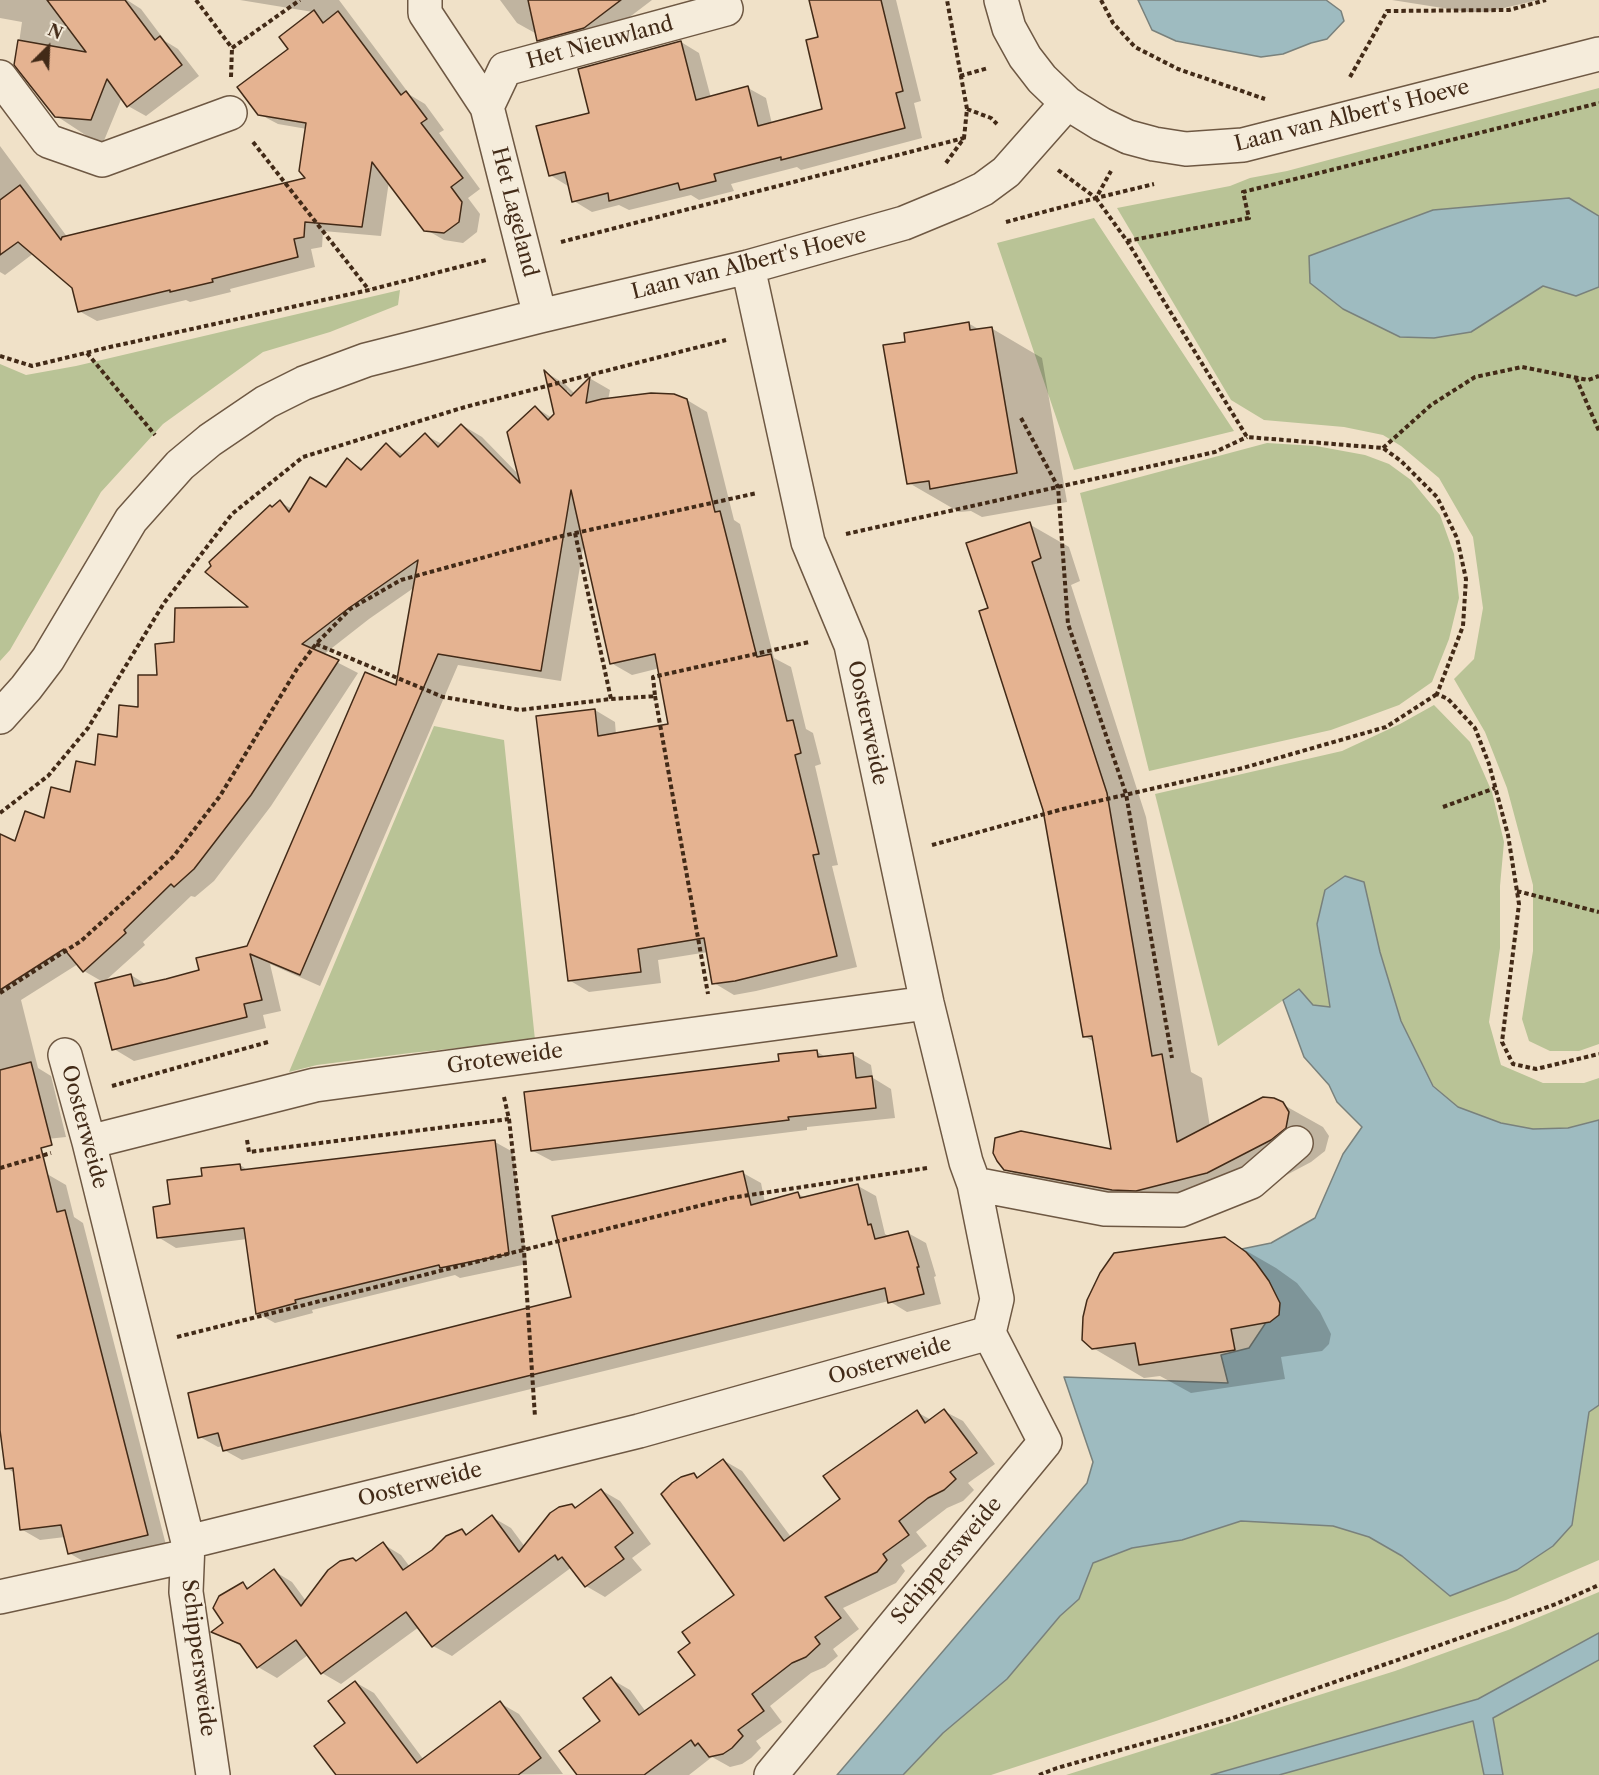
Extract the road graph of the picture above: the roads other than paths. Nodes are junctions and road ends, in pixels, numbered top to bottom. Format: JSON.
{"nodes":[{"id":1,"x":723,"y":0,"type":"edge"},
{"id":2,"x":1001,"y":0,"type":"edge"},
{"id":3,"x":425,"y":6,"type":"edge"},
{"id":4,"x":1599,"y":54,"type":"edge"},
{"id":5,"x":0,"y":77,"type":"edge"},
{"id":6,"x":1067,"y":103,"type":"junction"},
{"id":7,"x":487,"y":107,"type":"junction"},
{"id":8,"x":230,"y":113,"type":"road end"},
{"id":9,"x":748,"y":267,"type":"junction"},
{"id":10,"x":540,"y":316,"type":"junction"},
{"id":11,"x":0,"y":717,"type":"edge"},
{"id":12,"x":927,"y":1003,"type":"junction"},
{"id":13,"x":65,"y":1055,"type":"dead end"},
{"id":14,"x":89,"y":1142,"type":"junction"},
{"id":15,"x":1296,"y":1143,"type":"dead end"},
{"id":16,"x":970,"y":1173,"type":"junction"},
{"id":17,"x":989,"y":1333,"type":"junction"},
{"id":18,"x":188,"y":1549,"type":"junction"},
{"id":19,"x":0,"y":1597,"type":"edge"},
{"id":20,"x":213,"y":1775,"type":"edge"},
{"id":21,"x":771,"y":1775,"type":"edge"}],
"edges":[{"from":1,"to":7,"type":"street","name":"Het Nieuwland"},
{"from":2,"to":6,"type":"street"},
{"from":3,"to":7,"type":"street","name":"Het Lageland"},
{"from":4,"to":6,"type":"street","name":"Laan van Albert's Hoeve"},
{"from":5,"to":8,"type":"street"},
{"from":6,"to":9,"type":"street","name":"Laan van Albert's Hoeve"},
{"from":7,"to":10,"type":"street","name":"Het Lageland"},
{"from":9,"to":10,"type":"street","name":"Laan van Albert's Hoeve"},
{"from":9,"to":12,"type":"street","name":"Oosterweide"},
{"from":10,"to":11,"type":"street","name":"Laan van Albert's Hoeve"},
{"from":12,"to":14,"type":"street","name":"Groteweide"},
{"from":12,"to":16,"type":"street","name":"Oosterweide"},
{"from":13,"to":14,"type":"street","name":"Oosterweide"},
{"from":14,"to":18,"type":"street","name":"Oosterweide"},
{"from":15,"to":16,"type":"street"},
{"from":16,"to":17,"type":"street","name":"Oosterweide"},
{"from":17,"to":18,"type":"street","name":"Oosterweide"},
{"from":17,"to":21,"type":"street","name":"Schippersweide"},
{"from":18,"to":19,"type":"street"},
{"from":18,"to":20,"type":"street","name":"Schippersweide"}]}
